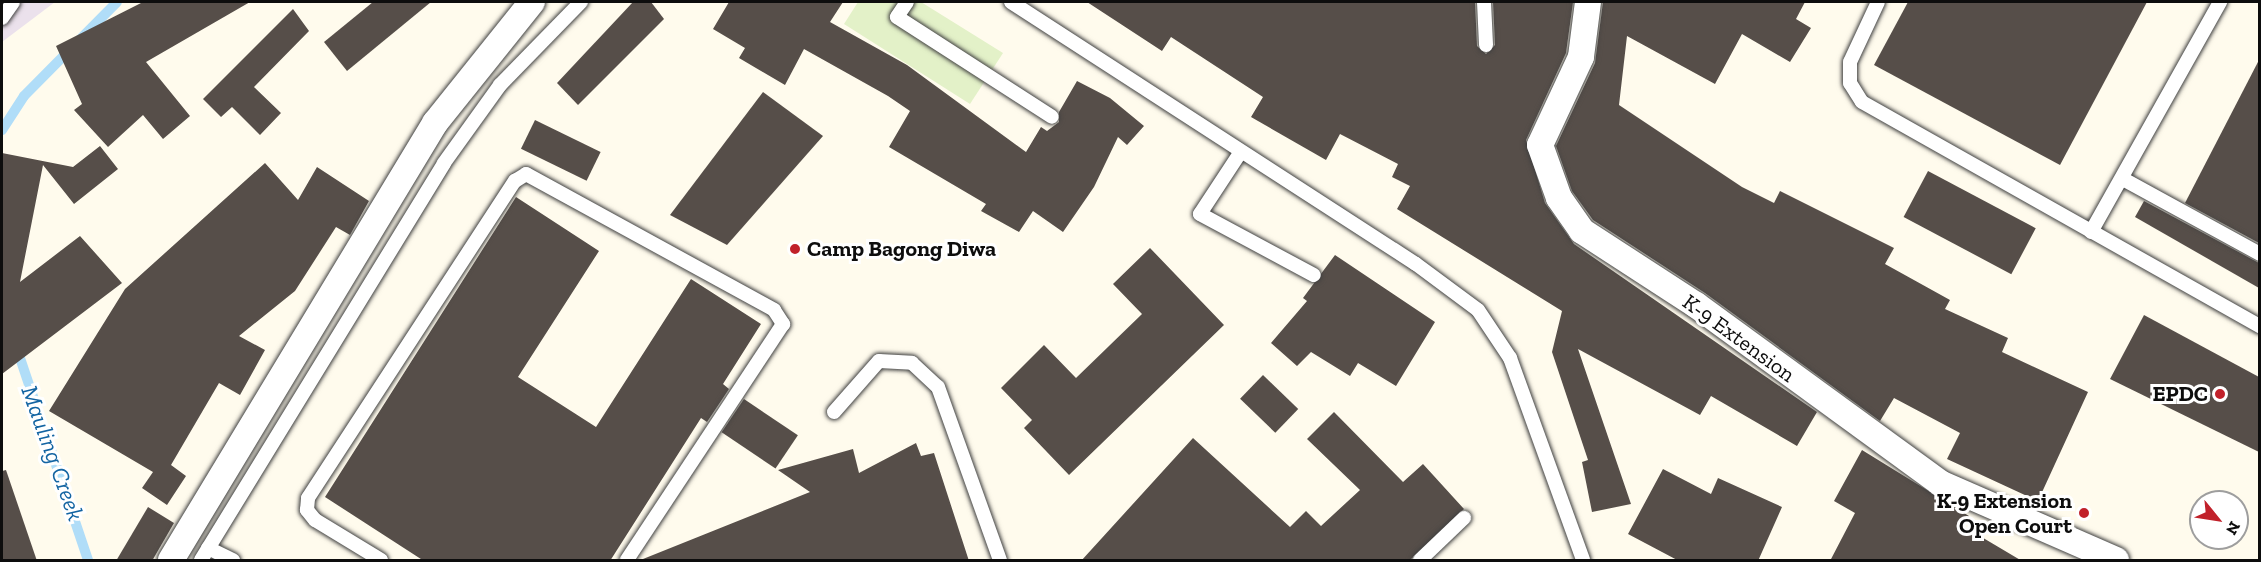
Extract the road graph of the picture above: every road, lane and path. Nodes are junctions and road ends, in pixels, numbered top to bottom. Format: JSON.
{"nodes":[{"id":1,"x":13,"y":2,"type":"edge"},
{"id":2,"x":532,"y":2,"type":"edge"},
{"id":3,"x":581,"y":2,"type":"edge"},
{"id":4,"x":908,"y":2,"type":"edge"},
{"id":5,"x":1011,"y":2,"type":"edge"},
{"id":6,"x":1484,"y":2,"type":"edge"},
{"id":7,"x":1588,"y":2,"type":"edge"},
{"id":8,"x":1878,"y":2,"type":"edge"},
{"id":9,"x":2220,"y":2,"type":"edge"},
{"id":10,"x":2,"y":18,"type":"edge"},
{"id":11,"x":1486,"y":45,"type":"dead end"},
{"id":12,"x":1052,"y":117,"type":"dead end"},
{"id":13,"x":1240,"y":153,"type":"junction"},
{"id":14,"x":2123,"y":179,"type":"junction"},
{"id":15,"x":2091,"y":232,"type":"junction"},
{"id":16,"x":2259,"y":254,"type":"edge"},
{"id":17,"x":1314,"y":275,"type":"dead end"},
{"id":18,"x":2259,"y":326,"type":"edge"},
{"id":19,"x":834,"y":412,"type":"dead end"},
{"id":20,"x":1464,"y":518,"type":"dead end"},
{"id":21,"x":204,"y":555,"type":"edge"},
{"id":22,"x":171,"y":561,"type":"edge"},
{"id":23,"x":233,"y":561,"type":"edge"},
{"id":24,"x":381,"y":561,"type":"edge"},
{"id":25,"x":627,"y":561,"type":"edge"},
{"id":26,"x":1000,"y":561,"type":"edge"},
{"id":27,"x":1420,"y":561,"type":"edge"},
{"id":28,"x":1583,"y":561,"type":"edge"},
{"id":29,"x":2116,"y":561,"type":"edge"}],
"edges":[{"from":1,"to":10,"type":"lane"},
{"from":2,"to":22,"type":"street"},
{"from":3,"to":21,"type":"lane"},
{"from":4,"to":12,"type":"lane"},
{"from":5,"to":13,"type":"lane"},
{"from":6,"to":11,"type":"lane"},
{"from":7,"to":29,"type":"street","name":"K-9 Extension"},
{"from":8,"to":15,"type":"lane"},
{"from":9,"to":14,"type":"lane"},
{"from":13,"to":17,"type":"lane"},
{"from":13,"to":28,"type":"lane"},
{"from":14,"to":15,"type":"lane"},
{"from":14,"to":16,"type":"lane"},
{"from":15,"to":18,"type":"lane"},
{"from":19,"to":26,"type":"lane"},
{"from":20,"to":27,"type":"lane"},
{"from":21,"to":23,"type":"lane"},
{"from":24,"to":25,"type":"lane"}]}
